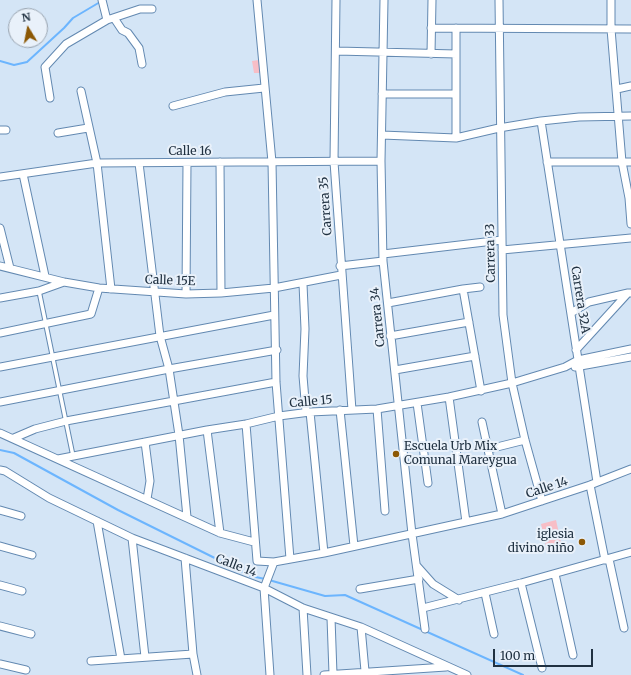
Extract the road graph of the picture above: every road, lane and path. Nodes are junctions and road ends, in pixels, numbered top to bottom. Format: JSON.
{"nodes":[{"id":1,"x":102,"y":0,"type":"edge"},
{"id":2,"x":257,"y":0,"type":"edge"},
{"id":3,"x":336,"y":0,"type":"edge"},
{"id":4,"x":384,"y":0,"type":"edge"},
{"id":5,"x":432,"y":0,"type":"edge"},
{"id":6,"x":498,"y":0,"type":"edge"},
{"id":7,"x":611,"y":0,"type":"edge"},
{"id":8,"x":152,"y":9,"type":"dead end"},
{"id":9,"x":111,"y":19,"type":"junction"},
{"id":10,"x":431,"y":28,"type":"junction"},
{"id":11,"x":456,"y":28,"type":"junction"},
{"id":12,"x":499,"y":28,"type":"junction"},
{"id":13,"x":611,"y":29,"type":"junction"},
{"id":14,"x":631,"y":29,"type":"edge"},
{"id":15,"x":337,"y":52,"type":"junction"},
{"id":16,"x":383,"y":52,"type":"junction"},
{"id":17,"x":431,"y":54,"type":"junction"},
{"id":18,"x":456,"y":54,"type":"junction"},
{"id":19,"x":142,"y":64,"type":"dead end"},
{"id":20,"x":631,"y":86,"type":"edge"},
{"id":21,"x":264,"y":88,"type":"junction"},
{"id":22,"x":617,"y":89,"type":"junction"},
{"id":23,"x":81,"y":92,"type":"dead end"},
{"id":24,"x":382,"y":94,"type":"junction"},
{"id":25,"x":456,"y":94,"type":"junction"},
{"id":26,"x":50,"y":98,"type":"dead end"},
{"id":27,"x":173,"y":106,"type":"dead end"},
{"id":28,"x":618,"y":116,"type":"junction"},
{"id":29,"x":631,"y":116,"type":"edge"},
{"id":30,"x":541,"y":121,"type":"junction"},
{"id":31,"x":88,"y":128,"type":"junction"},
{"id":32,"x":499,"y":128,"type":"junction"},
{"id":33,"x":58,"y":133,"type":"dead end"},
{"id":34,"x":382,"y":135,"type":"junction"},
{"id":35,"x":456,"y":138,"type":"junction"},
{"id":36,"x":381,"y":161,"type":"junction"},
{"id":37,"x":220,"y":162,"type":"junction"},
{"id":38,"x":272,"y":162,"type":"junction"},
{"id":39,"x":334,"y":162,"type":"junction"},
{"id":40,"x":547,"y":162,"type":"junction"},
{"id":41,"x":622,"y":162,"type":"junction"},
{"id":42,"x":631,"y":162,"type":"edge"},
{"id":43,"x":97,"y":163,"type":"junction"},
{"id":44,"x":139,"y":163,"type":"junction"},
{"id":45,"x":187,"y":163,"type":"junction"},
{"id":46,"x":23,"y":174,"type":"junction"},
{"id":47,"x":0,"y":177,"type":"edge"},
{"id":48,"x":630,"y":198,"type":"edge"},
{"id":49,"x":631,"y":224,"type":"edge"},
{"id":50,"x":0,"y":228,"type":"edge"},
{"id":51,"x":631,"y":238,"type":"edge"},
{"id":52,"x":502,"y":240,"type":"junction"},
{"id":53,"x":560,"y":244,"type":"junction"},
{"id":54,"x":502,"y":250,"type":"junction"},
{"id":55,"x":383,"y":258,"type":"junction"},
{"id":56,"x":0,"y":266,"type":"edge"},
{"id":57,"x":340,"y":266,"type":"junction"},
{"id":58,"x":10,"y":268,"type":"junction"},
{"id":59,"x":341,"y":275,"type":"junction"},
{"id":60,"x":45,"y":276,"type":"junction"},
{"id":61,"x":64,"y":282,"type":"junction"},
{"id":62,"x":303,"y":284,"type":"junction"},
{"id":63,"x":99,"y":288,"type":"junction"},
{"id":64,"x":274,"y":288,"type":"junction"},
{"id":65,"x":464,"y":288,"type":"junction"},
{"id":66,"x":480,"y":288,"type":"dead end"},
{"id":67,"x":111,"y":289,"type":"junction"},
{"id":68,"x":39,"y":291,"type":"junction"},
{"id":69,"x":155,"y":293,"type":"junction"},
{"id":70,"x":221,"y":293,"type":"junction"},
{"id":71,"x":630,"y":293,"type":"edge"},
{"id":72,"x":186,"y":294,"type":"junction"},
{"id":73,"x":0,"y":298,"type":"edge"},
{"id":74,"x":388,"y":303,"type":"junction"},
{"id":75,"x":570,"y":313,"type":"junction"},
{"id":76,"x":274,"y":315,"type":"junction"},
{"id":77,"x":469,"y":322,"type":"junction"},
{"id":78,"x":46,"y":324,"type":"junction"},
{"id":79,"x":0,"y":333,"type":"edge"},
{"id":80,"x":160,"y":336,"type":"junction"},
{"id":81,"x":390,"y":336,"type":"junction"},
{"id":82,"x":631,"y":349,"type":"edge"},
{"id":83,"x":277,"y":350,"type":"junction"},
{"id":84,"x":576,"y":350,"type":"junction"},
{"id":85,"x":475,"y":356,"type":"junction"},
{"id":86,"x":54,"y":357,"type":"junction"},
{"id":87,"x":631,"y":357,"type":"edge"},
{"id":88,"x":578,"y":364,"type":"junction"},
{"id":89,"x":0,"y":367,"type":"edge"},
{"id":90,"x":169,"y":369,"type":"junction"},
{"id":91,"x":395,"y":370,"type":"junction"},
{"id":92,"x":276,"y":382,"type":"junction"},
{"id":93,"x":512,"y":383,"type":"junction"},
{"id":94,"x":60,"y":390,"type":"junction"},
{"id":95,"x":481,"y":391,"type":"junction"},
{"id":96,"x":449,"y":397,"type":"junction"},
{"id":97,"x":174,"y":400,"type":"junction"},
{"id":98,"x":0,"y":402,"type":"edge"},
{"id":99,"x":417,"y":403,"type":"junction"},
{"id":100,"x":400,"y":405,"type":"junction"},
{"id":101,"x":377,"y":409,"type":"junction"},
{"id":102,"x":340,"y":410,"type":"junction"},
{"id":103,"x":352,"y":410,"type":"junction"},
{"id":104,"x":308,"y":412,"type":"junction"},
{"id":105,"x":279,"y":416,"type":"junction"},
{"id":106,"x":66,"y":421,"type":"junction"},
{"id":107,"x":482,"y":422,"type":"dead end"},
{"id":108,"x":246,"y":424,"type":"junction"},
{"id":109,"x":207,"y":430,"type":"junction"},
{"id":110,"x":0,"y":433,"type":"edge"},
{"id":111,"x":179,"y":435,"type":"junction"},
{"id":112,"x":14,"y":438,"type":"junction"},
{"id":113,"x":525,"y":440,"type":"junction"},
{"id":114,"x":145,"y":442,"type":"junction"},
{"id":115,"x":489,"y":449,"type":"junction"},
{"id":116,"x":73,"y":456,"type":"junction"},
{"id":117,"x":58,"y":459,"type":"junction"},
{"id":118,"x":631,"y":469,"type":"edge"},
{"id":119,"x":0,"y":470,"type":"edge"},
{"id":120,"x":428,"y":483,"type":"dead end"},
{"id":121,"x":593,"y":484,"type":"junction"},
{"id":122,"x":147,"y":499,"type":"junction"},
{"id":123,"x":542,"y":502,"type":"junction"},
{"id":124,"x":0,"y":510,"type":"edge"},
{"id":125,"x":386,"y":511,"type":"dead end"},
{"id":126,"x":502,"y":514,"type":"junction"},
{"id":127,"x":21,"y":516,"type":"dead end"},
{"id":128,"x":186,"y":517,"type":"junction"},
{"id":129,"x":97,"y":521,"type":"junction"},
{"id":130,"x":466,"y":522,"type":"junction"},
{"id":131,"x":220,"y":533,"type":"junction"},
{"id":132,"x":412,"y":534,"type":"junction"},
{"id":133,"x":132,"y":538,"type":"junction"},
{"id":134,"x":254,"y":542,"type":"junction"},
{"id":135,"x":0,"y":546,"type":"edge"},
{"id":136,"x":354,"y":546,"type":"junction"},
{"id":137,"x":631,"y":552,"type":"edge"},
{"id":138,"x":324,"y":553,"type":"junction"},
{"id":139,"x":32,"y":555,"type":"dead end"},
{"id":140,"x":185,"y":558,"type":"junction"},
{"id":141,"x":290,"y":559,"type":"junction"},
{"id":142,"x":607,"y":560,"type":"junction"},
{"id":143,"x":274,"y":562,"type":"junction"},
{"id":144,"x":417,"y":566,"type":"junction"},
{"id":145,"x":555,"y":574,"type":"junction"},
{"id":146,"x":419,"y":579,"type":"junction"},
{"id":147,"x":521,"y":583,"type":"junction"},
{"id":148,"x":0,"y":585,"type":"edge"},
{"id":149,"x":264,"y":586,"type":"junction"},
{"id":150,"x":360,"y":589,"type":"dead end"},
{"id":151,"x":22,"y":591,"type":"dead end"},
{"id":152,"x":485,"y":593,"type":"junction"},
{"id":153,"x":459,"y":600,"type":"junction"},
{"id":154,"x":303,"y":608,"type":"junction"},
{"id":155,"x":423,"y":608,"type":"junction"},
{"id":156,"x":331,"y":618,"type":"junction"},
{"id":157,"x":0,"y":626,"type":"edge"},
{"id":158,"x":361,"y":627,"type":"junction"},
{"id":159,"x":624,"y":628,"type":"dead end"},
{"id":160,"x":425,"y":630,"type":"dead end"},
{"id":161,"x":31,"y":634,"type":"dead end"},
{"id":162,"x":494,"y":634,"type":"dead end"},
{"id":163,"x":193,"y":654,"type":"junction"},
{"id":164,"x":573,"y":655,"type":"dead end"},
{"id":165,"x":144,"y":657,"type":"junction"},
{"id":166,"x":120,"y":659,"type":"junction"},
{"id":167,"x":90,"y":661,"type":"dead end"},
{"id":168,"x":0,"y":664,"type":"edge"},
{"id":169,"x":448,"y":667,"type":"junction"},
{"id":170,"x":542,"y":668,"type":"dead end"},
{"id":171,"x":26,"y":670,"type":"dead end"},
{"id":172,"x":365,"y":671,"type":"junction"},
{"id":173,"x":333,"y":674,"type":"edge"},
{"id":174,"x":197,"y":675,"type":"edge"},
{"id":175,"x":270,"y":675,"type":"edge"},
{"id":176,"x":307,"y":675,"type":"edge"},
{"id":177,"x":324,"y":675,"type":"edge"},
{"id":178,"x":467,"y":675,"type":"edge"}],
"edges":[{"from":1,"to":9,"type":"street"},
{"from":2,"to":21,"type":"street"},
{"from":3,"to":15,"type":"street","name":"Carrera 35"},
{"from":4,"to":16,"type":"street","name":"Carrera 34"},
{"from":5,"to":10,"type":"street"},
{"from":6,"to":12,"type":"street","name":"Carrera 33"},
{"from":7,"to":13,"type":"street"},
{"from":8,"to":9,"type":"street"},
{"from":9,"to":19,"type":"street"},
{"from":9,"to":26,"type":"street"},
{"from":10,"to":11,"type":"street"},
{"from":10,"to":17,"type":"street"},
{"from":11,"to":12,"type":"street"},
{"from":11,"to":18,"type":"street"},
{"from":12,"to":13,"type":"street"},
{"from":12,"to":32,"type":"street","name":"Carrera 33"},
{"from":13,"to":14,"type":"street"},
{"from":13,"to":22,"type":"street"},
{"from":15,"to":16,"type":"street"},
{"from":15,"to":39,"type":"street","name":"Carrera 35"},
{"from":16,"to":17,"type":"street"},
{"from":16,"to":24,"type":"street","name":"Carrera 34"},
{"from":17,"to":18,"type":"street"},
{"from":18,"to":25,"type":"street"},
{"from":20,"to":22,"type":"street"},
{"from":21,"to":27,"type":"street"},
{"from":21,"to":38,"type":"street"},
{"from":22,"to":28,"type":"street"},
{"from":23,"to":31,"type":"street"},
{"from":24,"to":25,"type":"street"},
{"from":24,"to":34,"type":"street","name":"Carrera 34"},
{"from":25,"to":35,"type":"street"},
{"from":28,"to":29,"type":"street"},
{"from":28,"to":30,"type":"street"},
{"from":28,"to":41,"type":"street"},
{"from":30,"to":32,"type":"street"},
{"from":30,"to":40,"type":"street","name":"Carrera 32A"},
{"from":31,"to":33,"type":"street"},
{"from":31,"to":43,"type":"street"},
{"from":32,"to":35,"type":"street"},
{"from":32,"to":52,"type":"street","name":"Carrera 33"},
{"from":34,"to":35,"type":"street"},
{"from":34,"to":36,"type":"street","name":"Carrera 34"},
{"from":36,"to":39,"type":"street","name":"Calle 16"},
{"from":36,"to":55,"type":"street","name":"Carrera 34"},
{"from":37,"to":38,"type":"street","name":"Calle 16"},
{"from":37,"to":45,"type":"street","name":"Calle 16"},
{"from":37,"to":70,"type":"street"},
{"from":38,"to":39,"type":"street","name":"Calle 16"},
{"from":38,"to":64,"type":"street"},
{"from":39,"to":57,"type":"street","name":"Carrera 35"},
{"from":40,"to":41,"type":"street"},
{"from":40,"to":53,"type":"street","name":"Carrera 32A"},
{"from":41,"to":42,"type":"street"},
{"from":41,"to":48,"type":"street"},
{"from":43,"to":44,"type":"street","name":"Calle 16"},
{"from":43,"to":46,"type":"street","name":"Calle 16"},
{"from":43,"to":67,"type":"street"},
{"from":44,"to":45,"type":"street","name":"Calle 16"},
{"from":44,"to":69,"type":"street"},
{"from":45,"to":72,"type":"street"},
{"from":46,"to":47,"type":"street","name":"Calle 16"},
{"from":46,"to":60,"type":"street"},
{"from":48,"to":49,"type":"street"},
{"from":50,"to":58,"type":"street"},
{"from":51,"to":53,"type":"street"},
{"from":52,"to":54,"type":"street","name":"Carrera 33"},
{"from":52,"to":55,"type":"street"},
{"from":53,"to":54,"type":"street"},
{"from":53,"to":75,"type":"street","name":"Carrera 32A"},
{"from":54,"to":93,"type":"street","name":"Carrera 33"},
{"from":55,"to":57,"type":"street"},
{"from":55,"to":74,"type":"street","name":"Carrera 34"},
{"from":56,"to":58,"type":"street"},
{"from":57,"to":59,"type":"street","name":"Carrera 35"},
{"from":58,"to":60,"type":"street"},
{"from":59,"to":62,"type":"street","name":"Calle 15E"},
{"from":59,"to":103,"type":"street","name":"Carrera 35"},
{"from":60,"to":61,"type":"street"},
{"from":61,"to":63,"type":"street","name":"Calle 15E"},
{"from":61,"to":68,"type":"street","name":"Calle 15E"},
{"from":62,"to":64,"type":"street","name":"Calle 15E"},
{"from":62,"to":104,"type":"street"},
{"from":63,"to":67,"type":"street","name":"Calle 15E"},
{"from":63,"to":78,"type":"street"},
{"from":64,"to":70,"type":"street","name":"Calle 15E"},
{"from":64,"to":76,"type":"street"},
{"from":65,"to":66,"type":"street"},
{"from":65,"to":74,"type":"street"},
{"from":65,"to":77,"type":"street"},
{"from":67,"to":69,"type":"street","name":"Calle 15E"},
{"from":68,"to":73,"type":"street","name":"Calle 15E"},
{"from":68,"to":78,"type":"lane"},
{"from":69,"to":72,"type":"street","name":"Calle 15E"},
{"from":69,"to":80,"type":"street"},
{"from":70,"to":72,"type":"street","name":"Calle 15E"},
{"from":71,"to":75,"type":"street"},
{"from":71,"to":84,"type":"street"},
{"from":74,"to":81,"type":"street","name":"Carrera 34"},
{"from":75,"to":84,"type":"street","name":"Carrera 32A"},
{"from":76,"to":80,"type":"street"},
{"from":76,"to":83,"type":"street"},
{"from":77,"to":81,"type":"street"},
{"from":77,"to":85,"type":"street"},
{"from":78,"to":79,"type":"street"},
{"from":78,"to":86,"type":"lane"},
{"from":80,"to":86,"type":"street"},
{"from":80,"to":90,"type":"street"},
{"from":81,"to":91,"type":"street","name":"Carrera 34"},
{"from":82,"to":88,"type":"street","name":"Calle 15"},
{"from":83,"to":90,"type":"street"},
{"from":83,"to":92,"type":"street"},
{"from":84,"to":88,"type":"street","name":"Carrera 32A"},
{"from":85,"to":91,"type":"street"},
{"from":85,"to":95,"type":"street"},
{"from":86,"to":89,"type":"street"},
{"from":86,"to":94,"type":"lane"},
{"from":87,"to":88,"type":"street","name":"Calle 15"},
{"from":88,"to":93,"type":"street","name":"Calle 15"},
{"from":88,"to":121,"type":"street","name":"Carrera 32A"},
{"from":90,"to":94,"type":"street"},
{"from":90,"to":97,"type":"street"},
{"from":91,"to":100,"type":"street","name":"Carrera 34"},
{"from":92,"to":97,"type":"street"},
{"from":92,"to":105,"type":"street"},
{"from":93,"to":95,"type":"street","name":"Calle 15"},
{"from":93,"to":113,"type":"street","name":"Carrera 33"},
{"from":94,"to":98,"type":"street"},
{"from":94,"to":106,"type":"lane"},
{"from":95,"to":96,"type":"street","name":"Calle 15"},
{"from":96,"to":99,"type":"street","name":"Calle 15"},
{"from":96,"to":130,"type":"street"},
{"from":97,"to":106,"type":"street"},
{"from":97,"to":111,"type":"street"},
{"from":99,"to":100,"type":"street","name":"Calle 15"},
{"from":99,"to":120,"type":"street"},
{"from":100,"to":101,"type":"street","name":"Calle 15"},
{"from":100,"to":132,"type":"street","name":"Carrera 34"},
{"from":101,"to":103,"type":"street","name":"Calle 15"},
{"from":101,"to":125,"type":"street"},
{"from":102,"to":103,"type":"street","name":"Calle 15"},
{"from":102,"to":104,"type":"street","name":"Calle 15"},
{"from":102,"to":136,"type":"street"},
{"from":104,"to":105,"type":"street","name":"Calle 15"},
{"from":104,"to":138,"type":"street"},
{"from":105,"to":108,"type":"street","name":"Calle 15"},
{"from":105,"to":141,"type":"street"},
{"from":106,"to":112,"type":"street"},
{"from":106,"to":116,"type":"lane"},
{"from":107,"to":115,"type":"street"},
{"from":108,"to":109,"type":"street","name":"Calle 15"},
{"from":108,"to":134,"type":"street"},
{"from":109,"to":111,"type":"street","name":"Calle 15"},
{"from":109,"to":131,"type":"street"},
{"from":110,"to":112,"type":"street"},
{"from":111,"to":114,"type":"street","name":"Calle 15"},
{"from":111,"to":128,"type":"street"},
{"from":112,"to":117,"type":"street"},
{"from":113,"to":115,"type":"street"},
{"from":113,"to":123,"type":"street","name":"Carrera 33"},
{"from":114,"to":116,"type":"street","name":"Calle 15"},
{"from":114,"to":122,"type":"street"},
{"from":115,"to":126,"type":"street"},
{"from":116,"to":117,"type":"street","name":"Calle 15"},
{"from":117,"to":122,"type":"street"},
{"from":118,"to":121,"type":"street","name":"Calle 14"},
{"from":119,"to":129,"type":"street","name":"Calle 14"},
{"from":121,"to":123,"type":"street","name":"Calle 14"},
{"from":121,"to":142,"type":"street","name":"Carrera 32A"},
{"from":122,"to":128,"type":"street"},
{"from":123,"to":126,"type":"street","name":"Calle 14"},
{"from":124,"to":127,"type":"street"},
{"from":126,"to":130,"type":"street","name":"Calle 14"},
{"from":128,"to":131,"type":"street"},
{"from":129,"to":133,"type":"street","name":"Calle 14"},
{"from":129,"to":166,"type":"street"},
{"from":130,"to":132,"type":"street","name":"Calle 14"},
{"from":131,"to":134,"type":"street"},
{"from":132,"to":136,"type":"street","name":"Calle 14"},
{"from":132,"to":144,"type":"street","name":"Carrera 34"},
{"from":133,"to":140,"type":"street","name":"Calle 14"},
{"from":133,"to":165,"type":"street"},
{"from":134,"to":143,"type":"street","name":"Calle 14"},
{"from":135,"to":139,"type":"street"},
{"from":136,"to":138,"type":"street","name":"Calle 14"},
{"from":137,"to":142,"type":"street"},
{"from":138,"to":141,"type":"street","name":"Calle 14"},
{"from":140,"to":149,"type":"street","name":"Calle 14"},
{"from":140,"to":163,"type":"street"},
{"from":141,"to":143,"type":"street","name":"Calle 14"},
{"from":142,"to":145,"type":"street"},
{"from":142,"to":159,"type":"street","name":"Carrera 32A"},
{"from":143,"to":149,"type":"street"},
{"from":144,"to":146,"type":"street","name":"Carrera 34"},
{"from":144,"to":153,"type":"street"},
{"from":145,"to":147,"type":"street"},
{"from":145,"to":164,"type":"street"},
{"from":146,"to":150,"type":"street"},
{"from":146,"to":155,"type":"street","name":"Carrera 34"},
{"from":147,"to":152,"type":"street"},
{"from":147,"to":170,"type":"street"},
{"from":148,"to":151,"type":"street"},
{"from":149,"to":154,"type":"street","name":"Calle 14"},
{"from":149,"to":175,"type":"street"},
{"from":152,"to":153,"type":"street"},
{"from":152,"to":162,"type":"street"},
{"from":153,"to":155,"type":"street"},
{"from":154,"to":156,"type":"street","name":"Calle 14"},
{"from":154,"to":176,"type":"street"},
{"from":155,"to":160,"type":"street","name":"Carrera 34"},
{"from":156,"to":158,"type":"street","name":"Calle 14"},
{"from":156,"to":173,"type":"street"},
{"from":157,"to":161,"type":"street"},
{"from":158,"to":169,"type":"street","name":"Calle 14"},
{"from":158,"to":172,"type":"street"},
{"from":163,"to":165,"type":"street"},
{"from":163,"to":174,"type":"street"},
{"from":165,"to":166,"type":"street"},
{"from":166,"to":167,"type":"street"},
{"from":168,"to":171,"type":"street"},
{"from":169,"to":172,"type":"street"},
{"from":169,"to":178,"type":"street","name":"Calle 14"},
{"from":172,"to":173,"type":"street"},
{"from":173,"to":177,"type":"street"}]}
